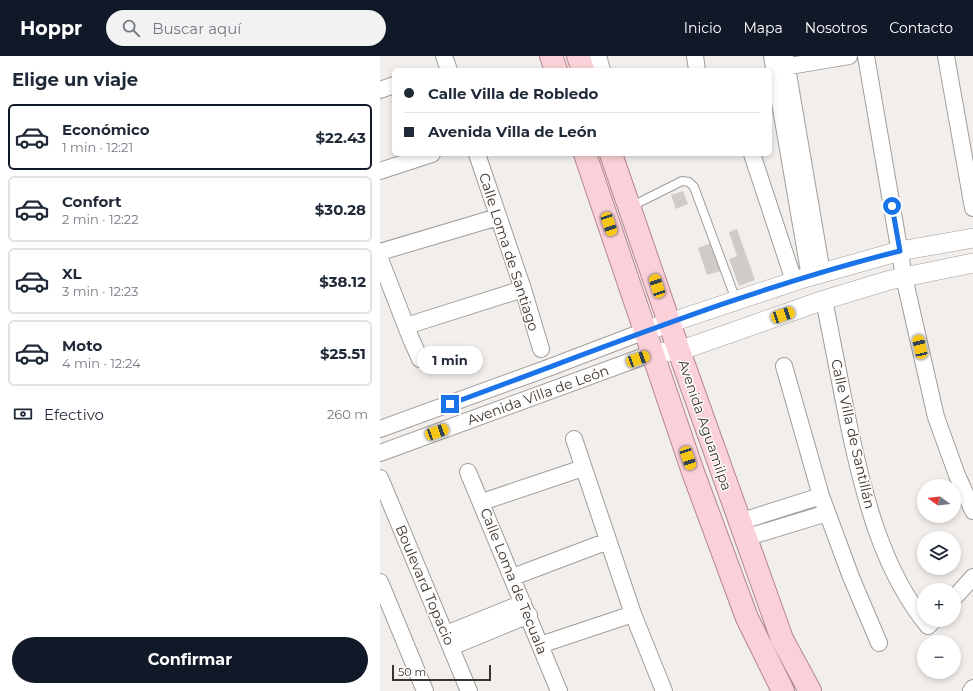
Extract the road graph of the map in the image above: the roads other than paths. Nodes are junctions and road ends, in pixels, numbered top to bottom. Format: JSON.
{"nodes":[{"id":1,"x":551,"y":56,"type":"edge"},
{"id":2,"x":578,"y":56,"type":"edge"},
{"id":3,"x":598,"y":56,"type":"edge"},
{"id":4,"x":695,"y":56,"type":"edge"},
{"id":5,"x":849,"y":56,"type":"edge"},
{"id":6,"x":866,"y":56,"type":"edge"},
{"id":7,"x":946,"y":56,"type":"edge"},
{"id":8,"x":778,"y":63,"type":"edge"},
{"id":9,"x":555,"y":68,"type":"edge"},
{"id":10,"x":582,"y":68,"type":"edge"},
{"id":11,"x":601,"y":68,"type":"edge"},
{"id":12,"x":697,"y":68,"type":"edge"},
{"id":13,"x":392,"y":86,"type":"edge"},
{"id":14,"x":380,"y":90,"type":"edge"},
{"id":15,"x":426,"y":156,"type":"edge"},
{"id":16,"x":478,"y":156,"type":"edge"},
{"id":17,"x":586,"y":156,"type":"edge"},
{"id":18,"x":612,"y":156,"type":"edge"},
{"id":19,"x":753,"y":156,"type":"edge"},
{"id":20,"x":380,"y":172,"type":"edge"},
{"id":21,"x":629,"y":208,"type":"junction"},
{"id":22,"x":973,"y":208,"type":"edge"},
{"id":23,"x":498,"y":216,"type":"junction"},
{"id":24,"x":973,"y":238,"type":"edge"},
{"id":25,"x":900,"y":251,"type":"junction"},
{"id":26,"x":380,"y":252,"type":"edge"},
{"id":27,"x":380,"y":259,"type":"edge"},
{"id":28,"x":973,"y":263,"type":"edge"},
{"id":29,"x":904,"y":276,"type":"junction"},
{"id":30,"x":808,"y":277,"type":"junction"},
{"id":31,"x":523,"y":289,"type":"junction"},
{"id":32,"x":736,"y":300,"type":"junction"},
{"id":33,"x":824,"y":300,"type":"junction"},
{"id":34,"x":669,"y":323,"type":"junction"},
{"id":35,"x":406,"y":326,"type":"junction"},
{"id":36,"x":645,"y":331,"type":"junction"},
{"id":37,"x":541,"y":349,"type":"dead end"},
{"id":38,"x":679,"y":351,"type":"junction"},
{"id":39,"x":653,"y":353,"type":"junction"},
{"id":40,"x":420,"y":359,"type":"dead end"},
{"id":41,"x":784,"y":366,"type":"dead end"},
{"id":42,"x":380,"y":429,"type":"edge"},
{"id":43,"x":574,"y":439,"type":"dead end"},
{"id":44,"x":380,"y":453,"type":"edge"},
{"id":45,"x":583,"y":468,"type":"junction"},
{"id":46,"x":468,"y":472,"type":"dead end"},
{"id":47,"x":380,"y":478,"type":"edge"},
{"id":48,"x":822,"y":496,"type":"junction"},
{"id":49,"x":482,"y":502,"type":"junction"},
{"id":50,"x":973,"y":511,"type":"edge"},
{"id":51,"x":827,"y":513,"type":"junction"},
{"id":52,"x":742,"y":530,"type":"junction"},
{"id":53,"x":608,"y":541,"type":"junction"},
{"id":54,"x":513,"y":577,"type":"junction"},
{"id":55,"x":973,"y":577,"type":"edge"},
{"id":56,"x":380,"y":582,"type":"edge"},
{"id":57,"x":961,"y":590,"type":"edge"},
{"id":58,"x":526,"y":609,"type":"junction"},
{"id":59,"x":917,"y":612,"type":"edge"},
{"id":60,"x":633,"y":614,"type":"junction"},
{"id":61,"x":782,"y":639,"type":"junction"},
{"id":62,"x":448,"y":640,"type":"junction"},
{"id":63,"x":879,"y":643,"type":"dead end"},
{"id":64,"x":540,"y":645,"type":"junction"},
{"id":65,"x":973,"y":688,"type":"edge"},
{"id":66,"x":659,"y":690,"type":"edge"},
{"id":67,"x":785,"y":690,"type":"edge"},
{"id":68,"x":425,"y":691,"type":"edge"},
{"id":69,"x":469,"y":691,"type":"edge"},
{"id":70,"x":559,"y":691,"type":"edge"},
{"id":71,"x":810,"y":691,"type":"edge"},
{"id":72,"x":970,"y":691,"type":"edge"}],
"edges":[{"from":1,"to":9,"type":"main road"},
{"from":2,"to":10,"type":"main road"},
{"from":3,"to":11,"type":"street"},
{"from":4,"to":12,"type":"street"},
{"from":5,"to":8,"type":"street"},
{"from":6,"to":25,"type":"street"},
{"from":7,"to":22,"type":"street"},
{"from":8,"to":30,"type":"street"},
{"from":13,"to":14,"type":"street"},
{"from":15,"to":20,"type":"street"},
{"from":16,"to":23,"type":"street","name":"Calle Loma de Santiago"},
{"from":17,"to":36,"type":"main road","name":"Avenida Aguamilpa"},
{"from":18,"to":21,"type":"main road","name":"Avenida Aguamilpa"},
{"from":19,"to":30,"type":"street"},
{"from":21,"to":32,"type":"lane"},
{"from":21,"to":34,"type":"main road","name":"Avenida Aguamilpa"},
{"from":23,"to":26,"type":"street"},
{"from":23,"to":31,"type":"street","name":"Calle Loma de Santiago"},
{"from":24,"to":25,"type":"street","name":"Avenida Villa de León"},
{"from":25,"to":29,"type":"street"},
{"from":25,"to":30,"type":"street","name":"Avenida Villa de León"},
{"from":27,"to":35,"type":"street"},
{"from":28,"to":29,"type":"street","name":"Avenida Villa de León"},
{"from":29,"to":33,"type":"street","name":"Avenida Villa de León"},
{"from":29,"to":50,"type":"street"},
{"from":30,"to":32,"type":"street","name":"Avenida Villa de León"},
{"from":31,"to":35,"type":"street"},
{"from":31,"to":37,"type":"street","name":"Calle Loma de Santiago"},
{"from":32,"to":34,"type":"street","name":"Avenida Villa de León"},
{"from":33,"to":38,"type":"street","name":"Avenida Villa de León"},
{"from":33,"to":59,"type":"street","name":"Calle Villa de Santillán"},
{"from":34,"to":36,"type":"street","name":"Avenida Villa de León"},
{"from":34,"to":38,"type":"main road","name":"Avenida Aguamilpa"},
{"from":35,"to":40,"type":"street"},
{"from":36,"to":39,"type":"main road","name":"Avenida Aguamilpa"},
{"from":36,"to":42,"type":"street","name":"Avenida Villa de León"},
{"from":38,"to":39,"type":"street","name":"Avenida Villa de León"},
{"from":38,"to":52,"type":"main road","name":"Avenida Aguamilpa"},
{"from":39,"to":44,"type":"street","name":"Avenida Villa de León"},
{"from":39,"to":67,"type":"main road","name":"Avenida Aguamilpa"},
{"from":41,"to":48,"type":"street"},
{"from":43,"to":45,"type":"street"},
{"from":45,"to":49,"type":"street"},
{"from":45,"to":53,"type":"street"},
{"from":46,"to":49,"type":"street","name":"Calle Loma de Tecuala"},
{"from":47,"to":62,"type":"street","name":"Boulevard Topacio"},
{"from":48,"to":51,"type":"street"},
{"from":48,"to":52,"type":"street"},
{"from":49,"to":54,"type":"street","name":"Calle Loma de Tecuala"},
{"from":51,"to":52,"type":"street"},
{"from":51,"to":63,"type":"street"},
{"from":52,"to":61,"type":"main road","name":"Avenida Aguamilpa"},
{"from":53,"to":54,"type":"street"},
{"from":53,"to":60,"type":"street"},
{"from":54,"to":58,"type":"street","name":"Calle Loma de Tecuala"},
{"from":55,"to":57,"type":"street"},
{"from":56,"to":68,"type":"street"},
{"from":58,"to":62,"type":"street"},
{"from":58,"to":64,"type":"street","name":"Calle Loma de Tecuala"},
{"from":60,"to":64,"type":"street"},
{"from":60,"to":66,"type":"street"},
{"from":61,"to":67,"type":"main road"},
{"from":61,"to":71,"type":"main road","name":"Avenida Aguamilpa"},
{"from":62,"to":69,"type":"street","name":"Boulevard Topacio"},
{"from":64,"to":70,"type":"street","name":"Calle Loma de Tecuala"},
{"from":65,"to":72,"type":"street"}]}
